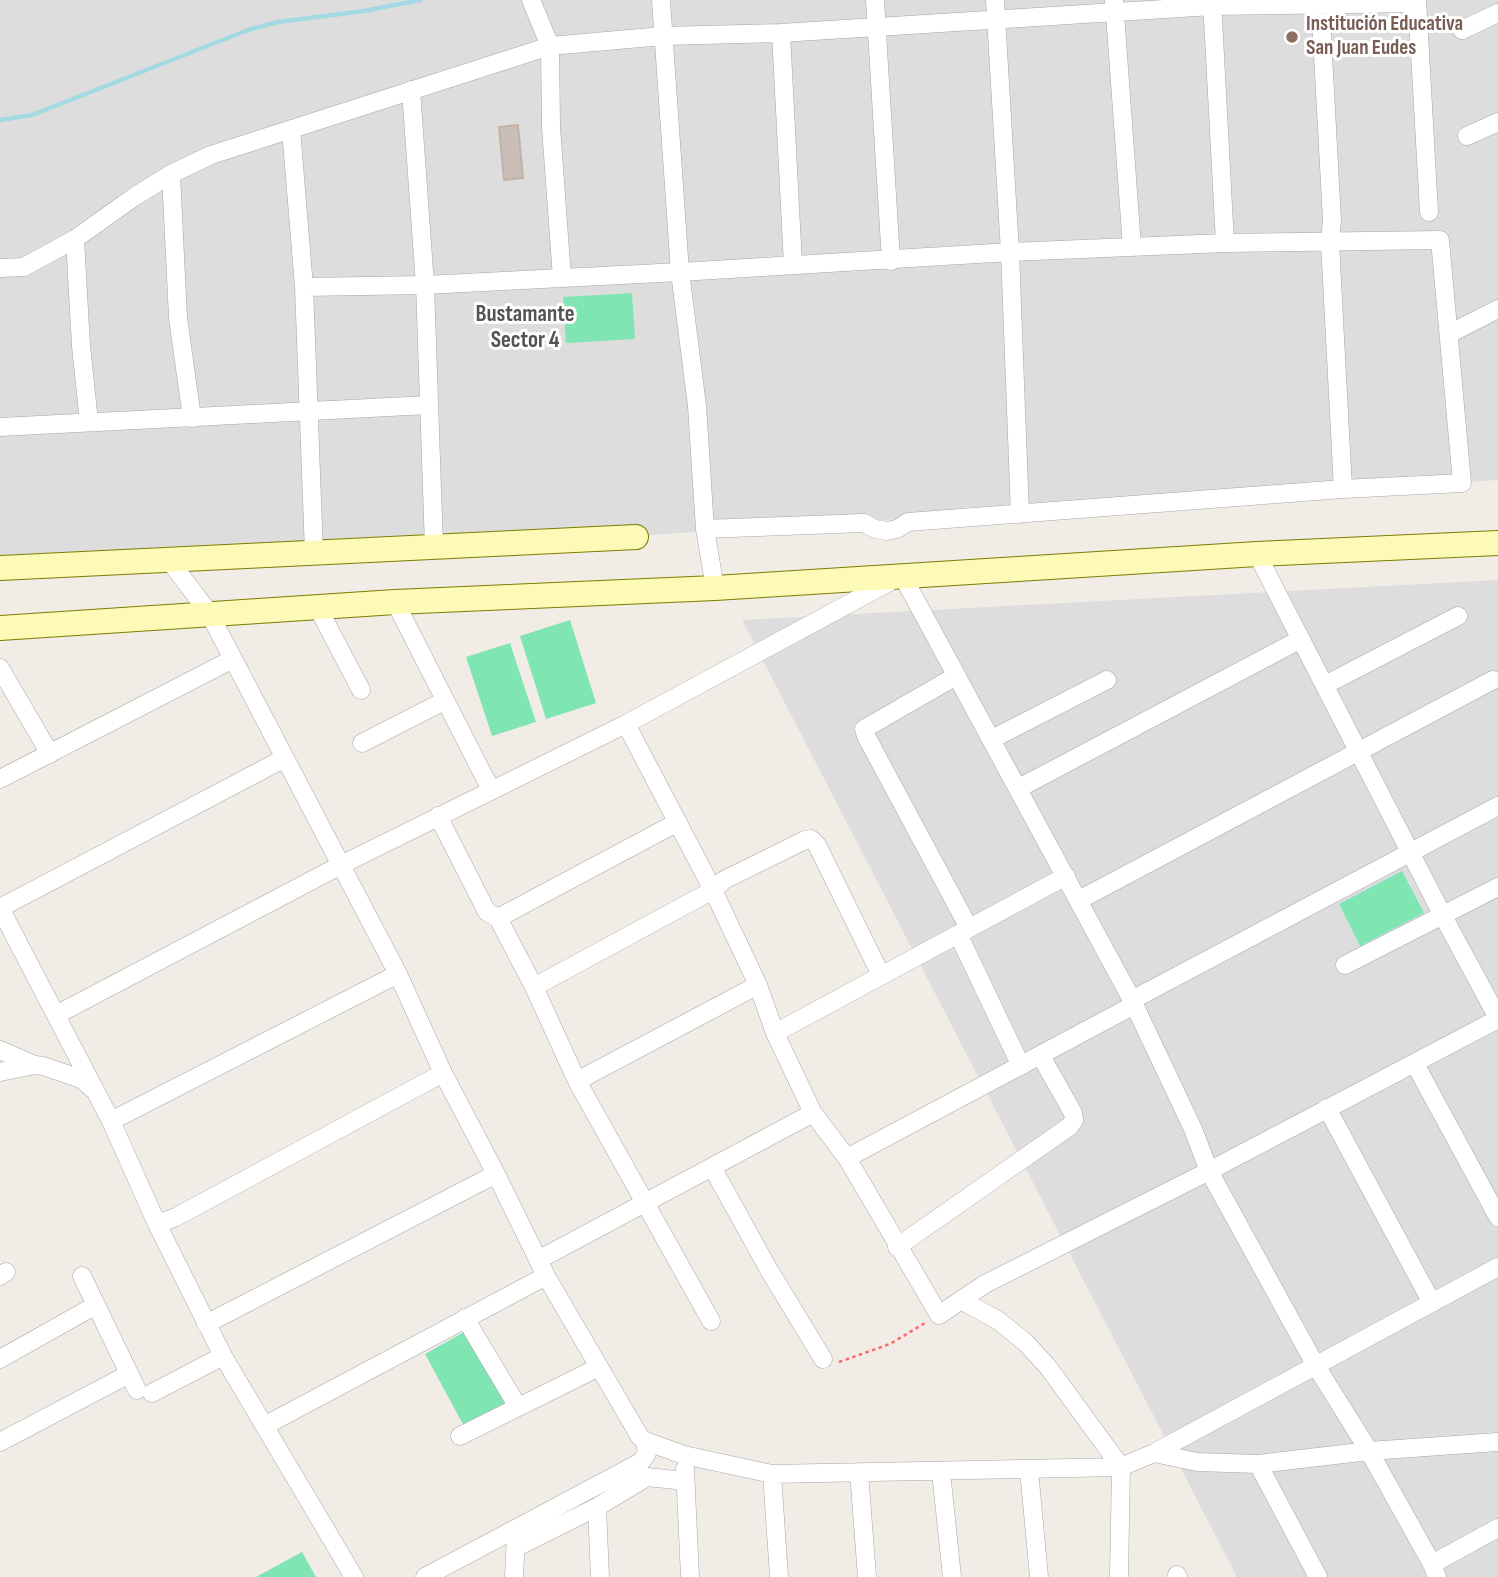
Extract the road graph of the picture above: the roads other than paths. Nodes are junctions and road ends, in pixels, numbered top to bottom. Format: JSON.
{"nodes":[{"id":1,"x":531,"y":0,"type":"edge"},
{"id":2,"x":661,"y":0,"type":"edge"},
{"id":3,"x":874,"y":0,"type":"edge"},
{"id":4,"x":1417,"y":1,"type":"edge"},
{"id":5,"x":1320,"y":2,"type":"edge"},
{"id":6,"x":1212,"y":3,"type":"edge"},
{"id":7,"x":1114,"y":6,"type":"edge"},
{"id":8,"x":995,"y":9,"type":"edge"},
{"id":9,"x":1498,"y":13,"type":"edge"},
{"id":10,"x":877,"y":27,"type":"junction"},
{"id":11,"x":1462,"y":30,"type":"dead end"},
{"id":12,"x":781,"y":33,"type":"junction"},
{"id":13,"x":663,"y":36,"type":"junction"},
{"id":14,"x":550,"y":46,"type":"junction"},
{"id":15,"x":411,"y":90,"type":"junction"},
{"id":16,"x":1498,"y":122,"type":"edge"},
{"id":17,"x":291,"y":129,"type":"junction"},
{"id":18,"x":1467,"y":136,"type":"dead end"},
{"id":19,"x":171,"y":174,"type":"junction"},
{"id":20,"x":1429,"y":212,"type":"dead end"},
{"id":21,"x":75,"y":239,"type":"junction"},
{"id":22,"x":1225,"y":243,"type":"junction"},
{"id":23,"x":1330,"y":243,"type":"junction"},
{"id":24,"x":1132,"y":247,"type":"junction"},
{"id":25,"x":1010,"y":252,"type":"junction"},
{"id":26,"x":891,"y":261,"type":"junction"},
{"id":27,"x":793,"y":265,"type":"junction"},
{"id":28,"x":0,"y":268,"type":"edge"},
{"id":29,"x":680,"y":272,"type":"junction"},
{"id":30,"x":562,"y":278,"type":"junction"},
{"id":31,"x":425,"y":285,"type":"junction"},
{"id":32,"x":304,"y":287,"type":"junction"},
{"id":33,"x":1498,"y":309,"type":"edge"},
{"id":34,"x":1449,"y":334,"type":"junction"},
{"id":35,"x":428,"y":405,"type":"junction"},
{"id":36,"x":308,"y":412,"type":"junction"},
{"id":37,"x":192,"y":418,"type":"junction"},
{"id":38,"x":89,"y":422,"type":"junction"},
{"id":39,"x":0,"y":427,"type":"edge"},
{"id":40,"x":1343,"y":489,"type":"junction"},
{"id":41,"x":1020,"y":514,"type":"junction"},
{"id":42,"x":705,"y":529,"type":"junction"},
{"id":43,"x":636,"y":537,"type":"dead end"},
{"id":44,"x":1498,"y":543,"type":"edge"},
{"id":45,"x":434,"y":547,"type":"junction"},
{"id":46,"x":314,"y":553,"type":"junction"},
{"id":47,"x":1257,"y":554,"type":"junction"},
{"id":48,"x":169,"y":560,"type":"junction"},
{"id":49,"x":0,"y":568,"type":"edge"},
{"id":50,"x":902,"y":575,"type":"junction"},
{"id":51,"x":715,"y":588,"type":"junction"},
{"id":52,"x":395,"y":602,"type":"junction"},
{"id":53,"x":318,"y":608,"type":"junction"},
{"id":54,"x":209,"y":613,"type":"junction"},
{"id":55,"x":1458,"y":616,"type":"dead end"},
{"id":56,"x":0,"y":628,"type":"edge"},
{"id":57,"x":1301,"y":639,"type":"junction"},
{"id":58,"x":233,"y":659,"type":"junction"},
{"id":59,"x":0,"y":668,"type":"edge"},
{"id":60,"x":956,"y":676,"type":"junction"},
{"id":61,"x":1107,"y":680,"type":"dead end"},
{"id":62,"x":1493,"y":680,"type":"dead end"},
{"id":63,"x":1325,"y":685,"type":"junction"},
{"id":64,"x":361,"y":690,"type":"dead end"},
{"id":65,"x":444,"y":701,"type":"junction"},
{"id":66,"x":626,"y":724,"type":"junction"},
{"id":67,"x":992,"y":739,"type":"junction"},
{"id":68,"x":362,"y":743,"type":"dead end"},
{"id":69,"x":1360,"y":751,"type":"junction"},
{"id":70,"x":50,"y":754,"type":"junction"},
{"id":71,"x":285,"y":758,"type":"junction"},
{"id":72,"x":0,"y":779,"type":"edge"},
{"id":73,"x":1019,"y":788,"type":"junction"},
{"id":74,"x":491,"y":790,"type":"junction"},
{"id":75,"x":1498,"y":806,"type":"edge"},
{"id":76,"x":438,"y":816,"type":"junction"},
{"id":77,"x":678,"y":822,"type":"junction"},
{"id":78,"x":1411,"y":853,"type":"junction"},
{"id":79,"x":341,"y":865,"type":"junction"},
{"id":80,"x":1066,"y":876,"type":"junction"},
{"id":81,"x":1498,"y":887,"type":"edge"},
{"id":82,"x":713,"y":890,"type":"junction"},
{"id":83,"x":1079,"y":900,"type":"junction"},
{"id":84,"x":1443,"y":916,"type":"junction"},
{"id":85,"x":498,"y":918,"type":"junction"},
{"id":86,"x":964,"y":931,"type":"junction"},
{"id":87,"x":1345,"y":965,"type":"dead end"},
{"id":88,"x":398,"y":974,"type":"junction"},
{"id":89,"x":881,"y":975,"type":"junction"},
{"id":90,"x":758,"y":985,"type":"junction"},
{"id":91,"x":534,"y":987,"type":"junction"},
{"id":92,"x":1133,"y":1003,"type":"junction"},
{"id":93,"x":56,"y":1015,"type":"junction"},
{"id":94,"x":1498,"y":1019,"type":"edge"},
{"id":95,"x":775,"y":1033,"type":"junction"},
{"id":96,"x":0,"y":1050,"type":"edge"},
{"id":97,"x":1041,"y":1056,"type":"junction"},
{"id":98,"x":1415,"y":1064,"type":"junction"},
{"id":99,"x":35,"y":1065,"type":"junction"},
{"id":100,"x":1021,"y":1066,"type":"junction"},
{"id":101,"x":0,"y":1072,"type":"edge"},
{"id":102,"x":443,"y":1073,"type":"junction"},
{"id":103,"x":577,"y":1081,"type":"junction"},
{"id":104,"x":96,"y":1093,"type":"junction"},
{"id":105,"x":1327,"y":1108,"type":"junction"},
{"id":106,"x":813,"y":1113,"type":"junction"},
{"id":107,"x":111,"y":1121,"type":"junction"},
{"id":108,"x":847,"y":1158,"type":"junction"},
{"id":109,"x":712,"y":1167,"type":"junction"},
{"id":110,"x":1209,"y":1171,"type":"junction"},
{"id":111,"x":496,"y":1174,"type":"junction"},
{"id":112,"x":647,"y":1203,"type":"junction"},
{"id":113,"x":1498,"y":1217,"type":"edge"},
{"id":114,"x":157,"y":1224,"type":"junction"},
{"id":115,"x":897,"y":1247,"type":"junction"},
{"id":116,"x":1498,"y":1267,"type":"edge"},
{"id":117,"x":542,"y":1268,"type":"junction"},
{"id":118,"x":82,"y":1276,"type":"dead end"},
{"id":119,"x":961,"y":1300,"type":"junction"},
{"id":120,"x":1432,"y":1303,"type":"junction"},
{"id":121,"x":96,"y":1306,"type":"junction"},
{"id":122,"x":465,"y":1318,"type":"junction"},
{"id":123,"x":711,"y":1321,"type":"dead end"},
{"id":124,"x":206,"y":1324,"type":"junction"},
{"id":125,"x":223,"y":1356,"type":"junction"},
{"id":126,"x":0,"y":1359,"type":"edge"},
{"id":127,"x":823,"y":1359,"type":"road end"},
{"id":128,"x":1316,"y":1366,"type":"junction"},
{"id":129,"x":598,"y":1367,"type":"junction"},
{"id":130,"x":139,"y":1386,"type":"junction"},
{"id":131,"x":517,"y":1407,"type":"junction"},
{"id":132,"x":266,"y":1425,"type":"junction"},
{"id":133,"x":460,"y":1436,"type":"dead end"},
{"id":134,"x":0,"y":1441,"type":"edge"},
{"id":135,"x":645,"y":1441,"type":"junction"},
{"id":136,"x":1498,"y":1442,"type":"edge"},
{"id":137,"x":1368,"y":1451,"type":"junction"},
{"id":138,"x":1154,"y":1453,"type":"junction"},
{"id":139,"x":684,"y":1455,"type":"junction"},
{"id":140,"x":1258,"y":1464,"type":"junction"},
{"id":141,"x":1121,"y":1467,"type":"junction"},
{"id":142,"x":1029,"y":1470,"type":"junction"},
{"id":143,"x":859,"y":1472,"type":"junction"},
{"id":144,"x":941,"y":1472,"type":"junction"},
{"id":145,"x":772,"y":1474,"type":"junction"},
{"id":146,"x":685,"y":1481,"type":"junction"},
{"id":147,"x":597,"y":1507,"type":"junction"},
{"id":148,"x":516,"y":1528,"type":"junction"},
{"id":149,"x":1498,"y":1528,"type":"edge"},
{"id":150,"x":517,"y":1547,"type":"junction"},
{"id":151,"x":1434,"y":1570,"type":"edge"},
{"id":152,"x":354,"y":1577,"type":"edge"},
{"id":153,"x":425,"y":1577,"type":"edge"},
{"id":154,"x":514,"y":1577,"type":"edge"},
{"id":155,"x":600,"y":1577,"type":"edge"},
{"id":156,"x":690,"y":1577,"type":"edge"},
{"id":157,"x":779,"y":1577,"type":"edge"},
{"id":158,"x":867,"y":1577,"type":"edge"},
{"id":159,"x":952,"y":1577,"type":"edge"},
{"id":160,"x":1039,"y":1577,"type":"edge"},
{"id":161,"x":1119,"y":1577,"type":"edge"},
{"id":162,"x":1318,"y":1577,"type":"edge"}],
"edges":[{"from":1,"to":14,"type":"street"},
{"from":2,"to":13,"type":"street"},
{"from":3,"to":10,"type":"street"},
{"from":4,"to":5,"type":"street"},
{"from":4,"to":20,"type":"street"},
{"from":5,"to":6,"type":"street"},
{"from":5,"to":23,"type":"street"},
{"from":6,"to":7,"type":"street"},
{"from":6,"to":22,"type":"street"},
{"from":7,"to":8,"type":"street"},
{"from":7,"to":24,"type":"street"},
{"from":8,"to":10,"type":"street"},
{"from":8,"to":25,"type":"street"},
{"from":9,"to":11,"type":"street"},
{"from":10,"to":12,"type":"street"},
{"from":10,"to":26,"type":"street"},
{"from":12,"to":13,"type":"street"},
{"from":12,"to":27,"type":"street"},
{"from":13,"to":14,"type":"street"},
{"from":13,"to":29,"type":"street"},
{"from":14,"to":15,"type":"street"},
{"from":14,"to":30,"type":"street"},
{"from":15,"to":17,"type":"street"},
{"from":15,"to":31,"type":"street"},
{"from":16,"to":18,"type":"street"},
{"from":17,"to":19,"type":"street"},
{"from":17,"to":32,"type":"street"},
{"from":19,"to":21,"type":"street"},
{"from":19,"to":37,"type":"street"},
{"from":21,"to":28,"type":"street"},
{"from":21,"to":38,"type":"street"},
{"from":22,"to":23,"type":"street"},
{"from":22,"to":24,"type":"street"},
{"from":23,"to":34,"type":"street"},
{"from":23,"to":40,"type":"street"},
{"from":24,"to":25,"type":"street"},
{"from":25,"to":26,"type":"street"},
{"from":25,"to":41,"type":"street"},
{"from":26,"to":27,"type":"street"},
{"from":27,"to":29,"type":"street"},
{"from":29,"to":30,"type":"street"},
{"from":29,"to":42,"type":"street"},
{"from":30,"to":31,"type":"street"},
{"from":31,"to":32,"type":"street"},
{"from":31,"to":35,"type":"street"},
{"from":32,"to":36,"type":"street"},
{"from":33,"to":34,"type":"street"},
{"from":34,"to":40,"type":"street"},
{"from":35,"to":36,"type":"street"},
{"from":35,"to":45,"type":"street"},
{"from":36,"to":37,"type":"street"},
{"from":36,"to":46,"type":"street"},
{"from":37,"to":38,"type":"street"},
{"from":38,"to":39,"type":"street"},
{"from":40,"to":41,"type":"street"},
{"from":41,"to":42,"type":"street"},
{"from":42,"to":51,"type":"street"},
{"from":43,"to":45,"type":"street"},
{"from":44,"to":47,"type":"street"},
{"from":45,"to":46,"type":"street"},
{"from":46,"to":48,"type":"street"},
{"from":47,"to":50,"type":"street"},
{"from":47,"to":57,"type":"street"},
{"from":48,"to":49,"type":"street"},
{"from":48,"to":54,"type":"street"},
{"from":50,"to":51,"type":"street"},
{"from":50,"to":60,"type":"street"},
{"from":50,"to":66,"type":"street"},
{"from":51,"to":52,"type":"street"},
{"from":52,"to":53,"type":"street"},
{"from":52,"to":65,"type":"street"},
{"from":53,"to":54,"type":"street"},
{"from":53,"to":64,"type":"street"},
{"from":54,"to":56,"type":"street"},
{"from":54,"to":58,"type":"street"},
{"from":55,"to":63,"type":"street"},
{"from":57,"to":63,"type":"street"},
{"from":57,"to":73,"type":"street"},
{"from":58,"to":70,"type":"street"},
{"from":58,"to":71,"type":"street"},
{"from":59,"to":70,"type":"street"},
{"from":60,"to":67,"type":"street"},
{"from":60,"to":86,"type":"street"},
{"from":61,"to":67,"type":"street"},
{"from":62,"to":69,"type":"street"},
{"from":63,"to":69,"type":"street"},
{"from":65,"to":68,"type":"street"},
{"from":65,"to":74,"type":"street"},
{"from":66,"to":74,"type":"street"},
{"from":66,"to":77,"type":"street"},
{"from":67,"to":73,"type":"street"},
{"from":69,"to":78,"type":"street"},
{"from":69,"to":83,"type":"street"},
{"from":70,"to":72,"type":"street"},
{"from":71,"to":79,"type":"street"},
{"from":71,"to":93,"type":"street"},
{"from":73,"to":80,"type":"street"},
{"from":74,"to":76,"type":"street"},
{"from":75,"to":78,"type":"street"},
{"from":76,"to":79,"type":"street"},
{"from":76,"to":85,"type":"street"},
{"from":77,"to":82,"type":"street"},
{"from":77,"to":85,"type":"street"},
{"from":78,"to":84,"type":"street"},
{"from":78,"to":92,"type":"street"},
{"from":79,"to":88,"type":"street"},
{"from":79,"to":93,"type":"street"},
{"from":80,"to":83,"type":"street"},
{"from":80,"to":86,"type":"street"},
{"from":81,"to":84,"type":"street"},
{"from":82,"to":89,"type":"street"},
{"from":82,"to":90,"type":"street"},
{"from":82,"to":91,"type":"street"},
{"from":83,"to":92,"type":"street"},
{"from":84,"to":87,"type":"street"},
{"from":84,"to":94,"type":"street"},
{"from":85,"to":91,"type":"street"},
{"from":86,"to":89,"type":"street"},
{"from":86,"to":100,"type":"street"},
{"from":88,"to":102,"type":"street"},
{"from":88,"to":107,"type":"street"},
{"from":89,"to":95,"type":"street"},
{"from":90,"to":95,"type":"street"},
{"from":90,"to":103,"type":"street"},
{"from":91,"to":103,"type":"street"},
{"from":92,"to":97,"type":"street"},
{"from":92,"to":110,"type":"street"},
{"from":93,"to":104,"type":"street"},
{"from":94,"to":98,"type":"street"},
{"from":95,"to":106,"type":"street"},
{"from":96,"to":99,"type":"street"},
{"from":97,"to":100,"type":"street"},
{"from":97,"to":115,"type":"street"},
{"from":98,"to":105,"type":"street"},
{"from":98,"to":113,"type":"street"},
{"from":99,"to":101,"type":"street"},
{"from":99,"to":104,"type":"street"},
{"from":100,"to":108,"type":"street"},
{"from":102,"to":111,"type":"street"},
{"from":102,"to":114,"type":"street"},
{"from":103,"to":112,"type":"street"},
{"from":104,"to":107,"type":"street"},
{"from":105,"to":110,"type":"street"},
{"from":105,"to":120,"type":"street"},
{"from":106,"to":108,"type":"street"},
{"from":106,"to":109,"type":"street"},
{"from":107,"to":114,"type":"street"},
{"from":108,"to":115,"type":"street"},
{"from":109,"to":112,"type":"street"},
{"from":109,"to":127,"type":"street"},
{"from":110,"to":119,"type":"street"},
{"from":110,"to":128,"type":"street"},
{"from":111,"to":117,"type":"street"},
{"from":111,"to":124,"type":"street"},
{"from":112,"to":117,"type":"street"},
{"from":112,"to":123,"type":"street"},
{"from":114,"to":124,"type":"street"},
{"from":115,"to":119,"type":"street"},
{"from":116,"to":120,"type":"street"},
{"from":117,"to":122,"type":"street"},
{"from":117,"to":129,"type":"street"},
{"from":118,"to":121,"type":"street"},
{"from":119,"to":141,"type":"street"},
{"from":120,"to":128,"type":"street"},
{"from":121,"to":126,"type":"street"},
{"from":121,"to":130,"type":"street"},
{"from":122,"to":131,"type":"street"},
{"from":122,"to":132,"type":"street"},
{"from":124,"to":125,"type":"street"},
{"from":125,"to":130,"type":"street"},
{"from":125,"to":132,"type":"street"},
{"from":128,"to":137,"type":"street"},
{"from":128,"to":138,"type":"street"},
{"from":129,"to":131,"type":"street"},
{"from":129,"to":135,"type":"street"},
{"from":130,"to":134,"type":"street"},
{"from":131,"to":133,"type":"street"},
{"from":132,"to":152,"type":"street"},
{"from":135,"to":139,"type":"street"},
{"from":135,"to":148,"type":"street"},
{"from":136,"to":137,"type":"street"},
{"from":137,"to":140,"type":"street"},
{"from":137,"to":151,"type":"street"},
{"from":138,"to":140,"type":"street"},
{"from":138,"to":141,"type":"street"},
{"from":139,"to":145,"type":"street"},
{"from":139,"to":146,"type":"street"},
{"from":140,"to":162,"type":"street"},
{"from":141,"to":142,"type":"street"},
{"from":141,"to":161,"type":"street"},
{"from":142,"to":144,"type":"street"},
{"from":142,"to":160,"type":"street"},
{"from":143,"to":144,"type":"street"},
{"from":143,"to":145,"type":"street"},
{"from":143,"to":158,"type":"street"},
{"from":144,"to":159,"type":"street"},
{"from":145,"to":157,"type":"street"},
{"from":146,"to":147,"type":"street"},
{"from":146,"to":156,"type":"street"},
{"from":147,"to":150,"type":"street"},
{"from":147,"to":155,"type":"street"},
{"from":148,"to":150,"type":"street"},
{"from":148,"to":153,"type":"street"},
{"from":149,"to":151,"type":"street"},
{"from":150,"to":154,"type":"street"}]}
